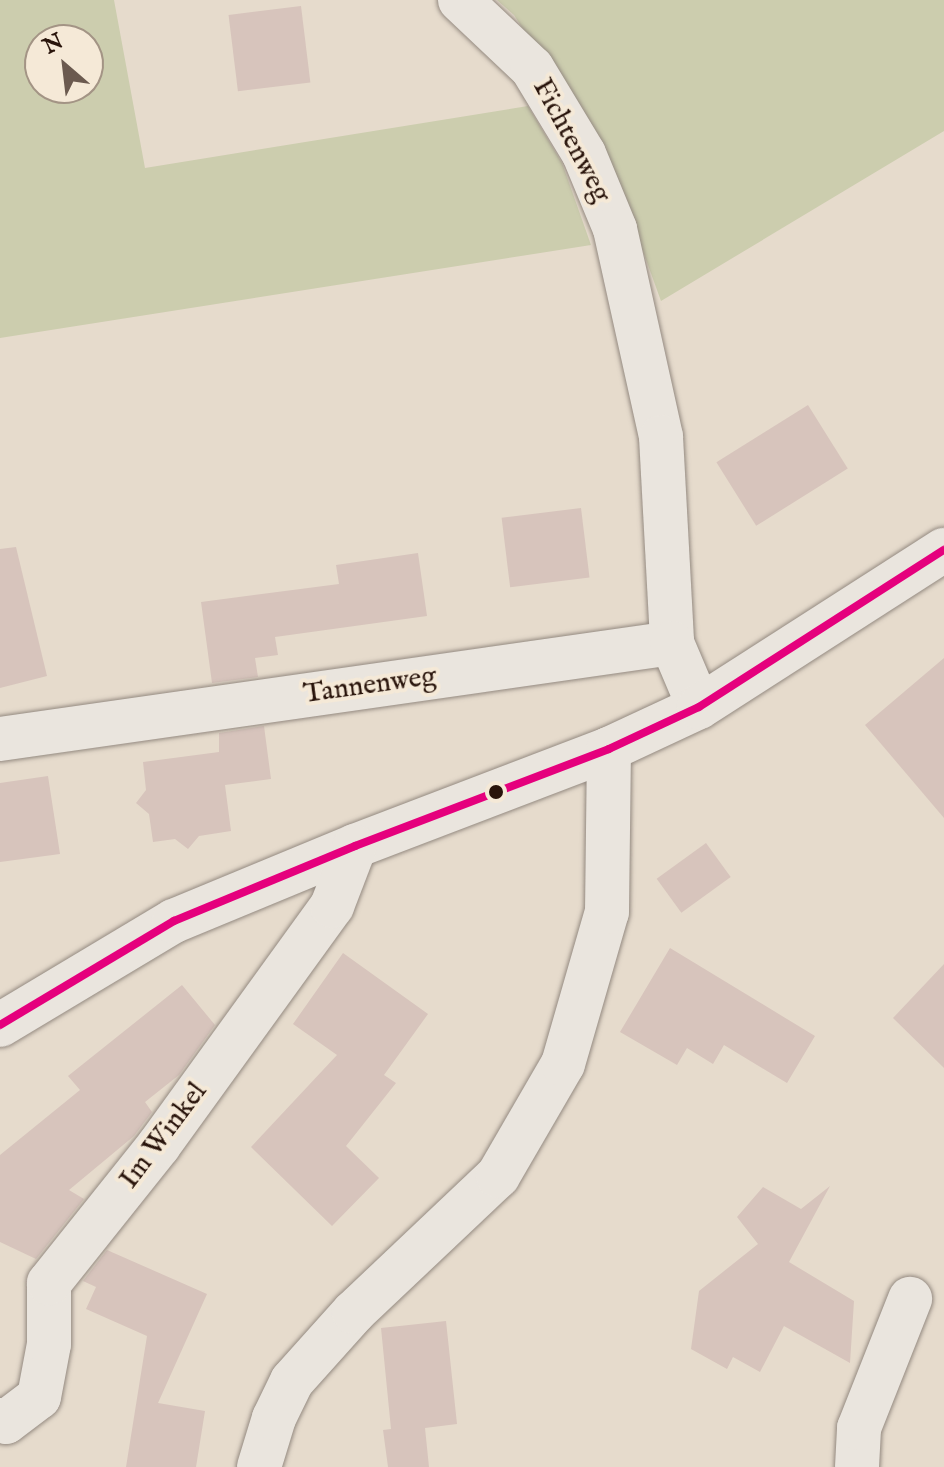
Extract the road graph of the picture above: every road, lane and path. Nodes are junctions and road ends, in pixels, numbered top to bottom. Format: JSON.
{"nodes":[{"id":1,"x":460,"y":0,"type":"edge"},
{"id":2,"x":944,"y":550,"type":"edge"},
{"id":3,"x":672,"y":643,"type":"junction"},
{"id":4,"x":699,"y":707,"type":"junction"},
{"id":5,"x":0,"y":739,"type":"edge"},
{"id":6,"x":609,"y":749,"type":"junction"},
{"id":7,"x":355,"y":846,"type":"junction"},
{"id":8,"x":0,"y":1025,"type":"edge"},
{"id":9,"x":910,"y":1299,"type":"dead end"},
{"id":10,"x":0,"y":1420,"type":"edge"},
{"id":11,"x":259,"y":1467,"type":"edge"},
{"id":12,"x":857,"y":1467,"type":"edge"}],
"edges":[{"from":1,"to":3,"type":"street","name":"Fichtenweg"},
{"from":2,"to":4,"type":"street"},
{"from":3,"to":4,"type":"street"},
{"from":3,"to":5,"type":"street","name":"Tannenweg"},
{"from":4,"to":6,"type":"street"},
{"from":6,"to":7,"type":"street"},
{"from":6,"to":11,"type":"street"},
{"from":7,"to":8,"type":"street"},
{"from":7,"to":10,"type":"street","name":"Im Winkel"},
{"from":9,"to":12,"type":"street"}]}
